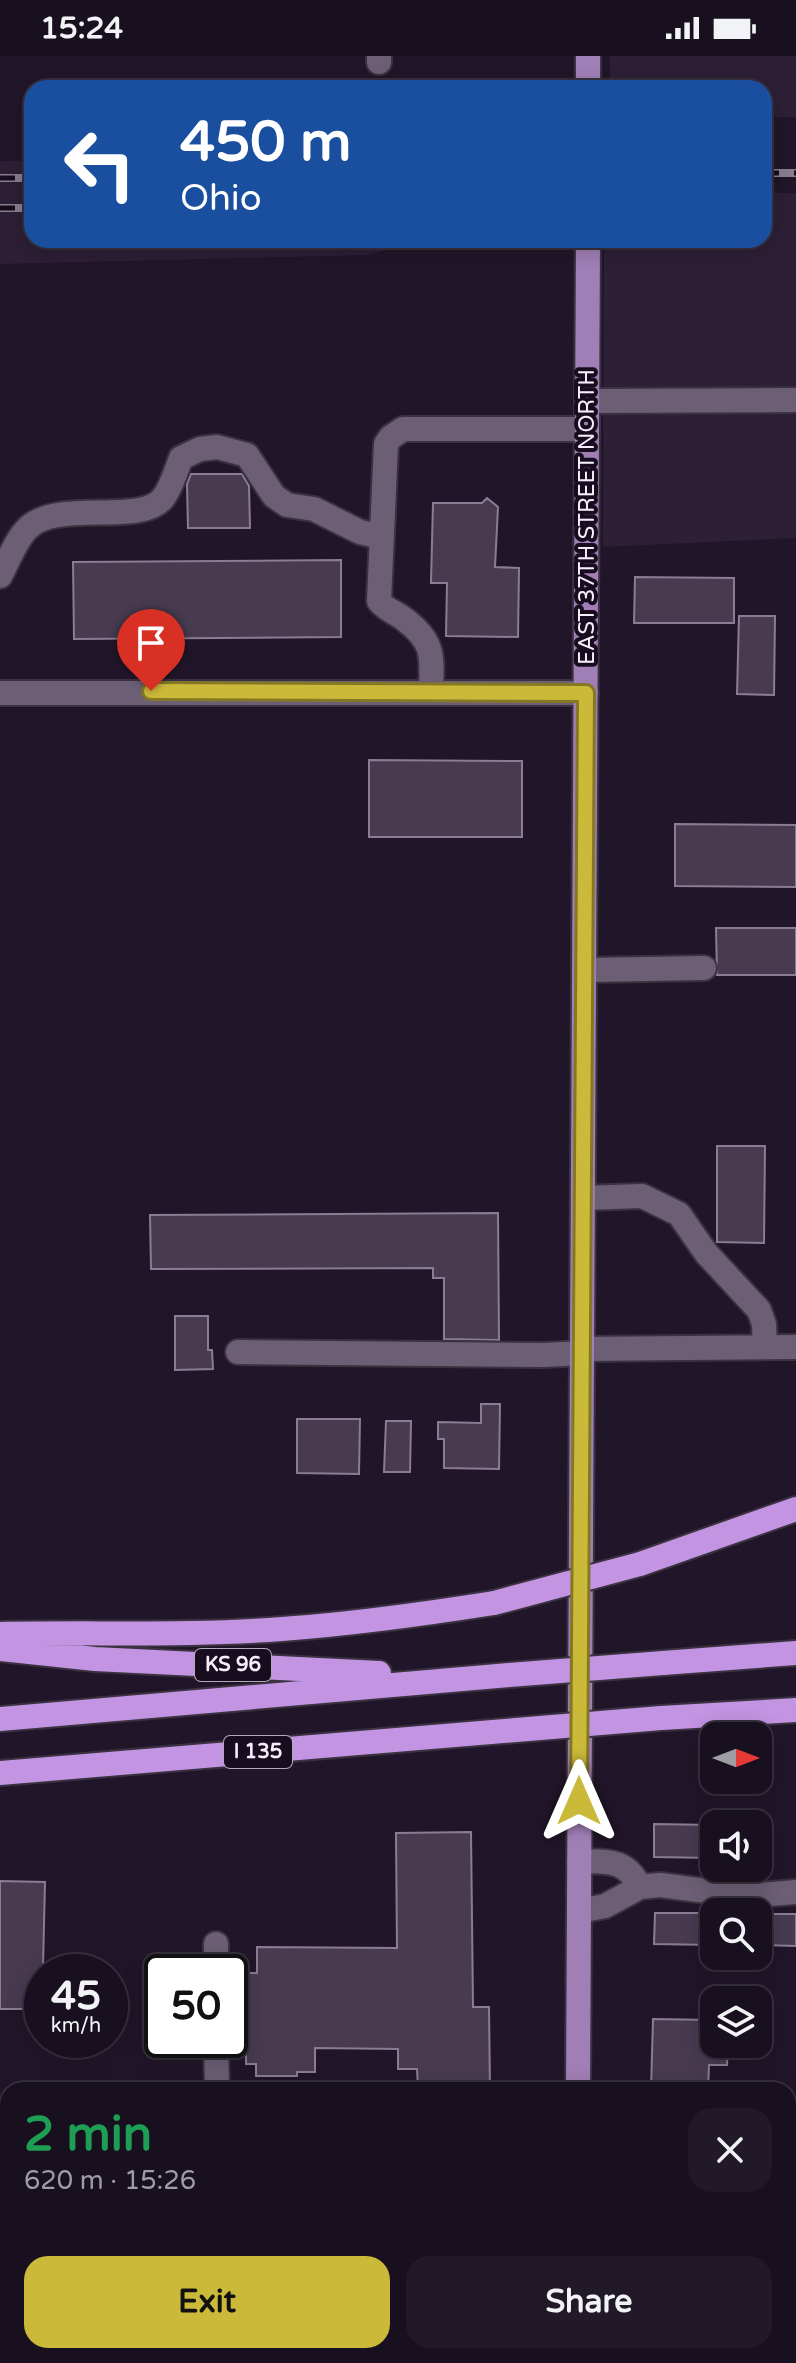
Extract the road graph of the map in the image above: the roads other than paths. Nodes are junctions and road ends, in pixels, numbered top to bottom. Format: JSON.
{"nodes":[{"id":1,"x":588,"y":56,"type":"edge"},
{"id":2,"x":588,"y":80,"type":"edge"},
{"id":3,"x":588,"y":248,"type":"edge"},
{"id":4,"x":796,"y":400,"type":"edge"},
{"id":5,"x":587,"y":401,"type":"junction"},
{"id":6,"x":587,"y":429,"type":"junction"},
{"id":7,"x":382,"y":537,"type":"junction"},
{"id":8,"x":0,"y":576,"type":"edge"},
{"id":9,"x":431,"y":692,"type":"junction"},
{"id":10,"x":0,"y":693,"type":"edge"},
{"id":11,"x":586,"y":693,"type":"junction"},
{"id":12,"x":704,"y":968,"type":"dead end"},
{"id":13,"x":586,"y":970,"type":"junction"},
{"id":14,"x":584,"y":1198,"type":"junction"},
{"id":15,"x":765,"y":1347,"type":"junction"},
{"id":16,"x":796,"y":1347,"type":"edge"},
{"id":17,"x":582,"y":1351,"type":"junction"},
{"id":18,"x":238,"y":1352,"type":"dead end"},
{"id":19,"x":796,"y":1509,"type":"edge"},
{"id":20,"x":0,"y":1634,"type":"edge"},
{"id":21,"x":0,"y":1649,"type":"edge"},
{"id":22,"x":796,"y":1653,"type":"edge"},
{"id":23,"x":466,"y":1678,"type":"junction"},
{"id":24,"x":796,"y":1710,"type":"edge"},
{"id":25,"x":0,"y":1719,"type":"edge"},
{"id":26,"x":0,"y":1773,"type":"edge"},
{"id":27,"x":579,"y":1861,"type":"junction"},
{"id":28,"x":640,"y":1887,"type":"junction"},
{"id":29,"x":796,"y":1892,"type":"edge"},
{"id":30,"x":579,"y":1911,"type":"junction"},
{"id":31,"x":216,"y":1944,"type":"dead end"},
{"id":32,"x":216,"y":1954,"type":"edge"},
{"id":33,"x":216,"y":2058,"type":"edge"},
{"id":34,"x":217,"y":2082,"type":"edge"},
{"id":35,"x":578,"y":2082,"type":"edge"}],
"edges":[{"from":1,"to":2,"type":"main road"},
{"from":3,"to":5,"type":"main road","name":"EAST 37TH STREET NORTH"},
{"from":4,"to":5,"type":"street"},
{"from":5,"to":6,"type":"main road","name":"EAST 37TH STREET NORTH"},
{"from":6,"to":7,"type":"street"},
{"from":6,"to":11,"type":"main road","name":"EAST 37TH STREET NORTH"},
{"from":7,"to":8,"type":"street"},
{"from":7,"to":9,"type":"street"},
{"from":9,"to":10,"type":"street"},
{"from":9,"to":11,"type":"street"},
{"from":11,"to":13,"type":"main road","name":"EAST 37TH STREET NORTH"},
{"from":12,"to":13,"type":"street"},
{"from":13,"to":14,"type":"main road","name":"EAST 37TH STREET NORTH"},
{"from":14,"to":15,"type":"street"},
{"from":14,"to":17,"type":"main road","name":"EAST 37TH STREET NORTH"},
{"from":15,"to":16,"type":"street"},
{"from":15,"to":17,"type":"street"},
{"from":17,"to":18,"type":"street"},
{"from":17,"to":27,"type":"main road","name":"EAST 37TH STREET NORTH"},
{"from":19,"to":20,"type":"highway","bridge":true},
{"from":21,"to":23,"type":"highway","number":"KS 96"},
{"from":22,"to":23,"type":"highway","bridge":true},
{"from":23,"to":25,"type":"highway"},
{"from":24,"to":26,"type":"highway","number":"I 135","bridge":true},
{"from":27,"to":28,"type":"street"},
{"from":27,"to":30,"type":"main road","name":"EAST 37TH STREET NORTH"},
{"from":28,"to":29,"type":"street"},
{"from":28,"to":30,"type":"street"},
{"from":30,"to":35,"type":"main road","name":"EAST 37TH STREET NORTH"},
{"from":31,"to":32,"type":"street"},
{"from":33,"to":34,"type":"street"}]}
